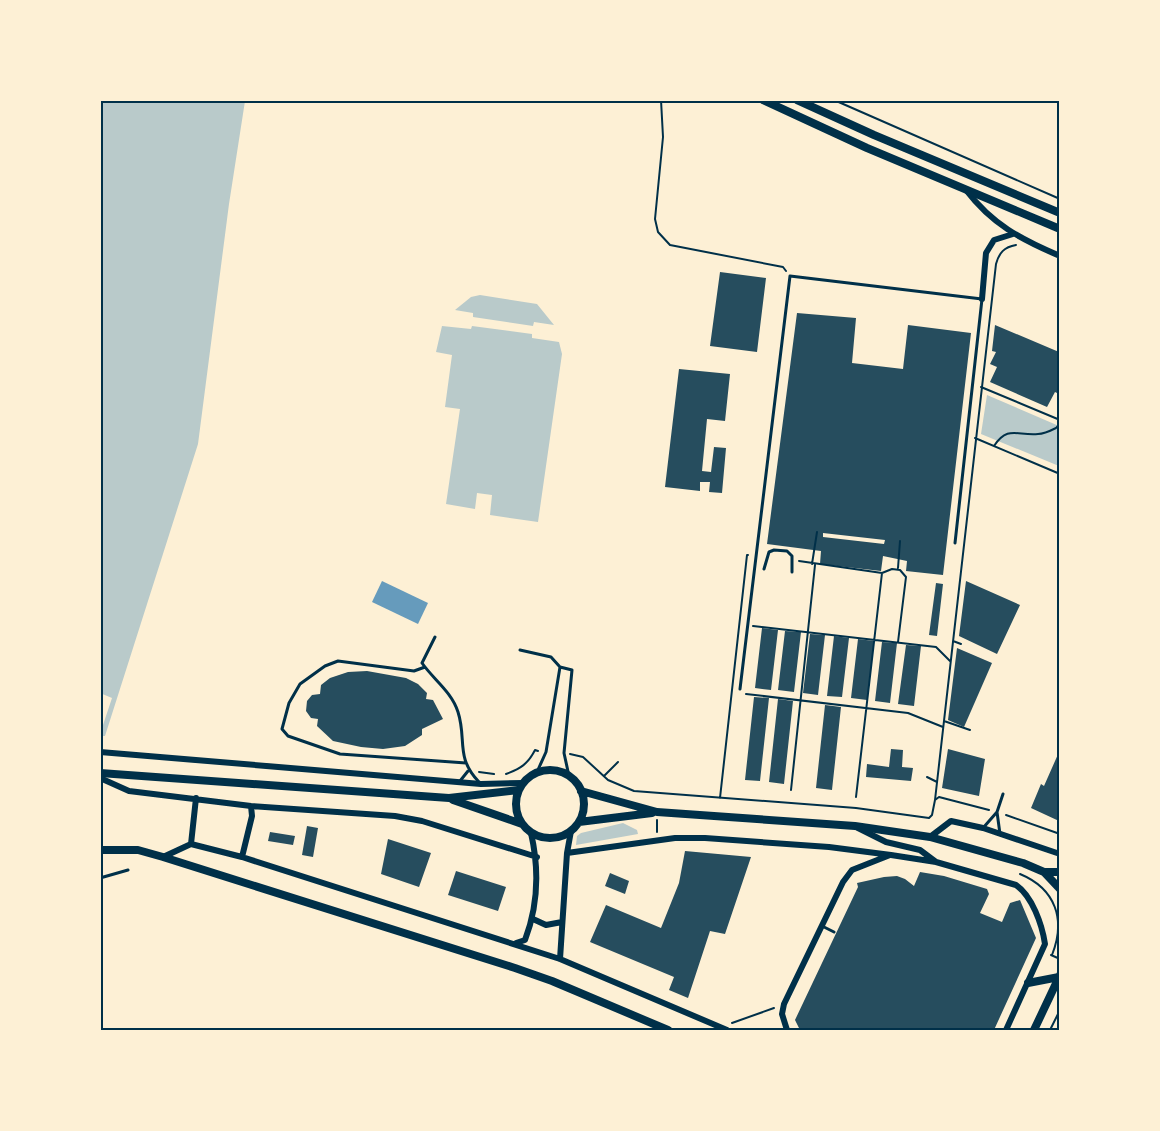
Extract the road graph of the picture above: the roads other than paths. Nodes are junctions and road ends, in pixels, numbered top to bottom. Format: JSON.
{"nodes":[{"id":1,"x":763,"y":100,"type":"edge"},
{"id":2,"x":797,"y":100,"type":"edge"},
{"id":3,"x":966,"y":189,"type":"junction"},
{"id":4,"x":1059,"y":213,"type":"edge"},
{"id":5,"x":1059,"y":228,"type":"edge"},
{"id":6,"x":1013,"y":234,"type":"junction"},
{"id":7,"x":1059,"y":256,"type":"edge"},
{"id":8,"x":982,"y":299,"type":"junction"},
{"id":9,"x":955,"y":543,"type":"dead end"},
{"id":10,"x":764,"y":569,"type":"dead end"},
{"id":11,"x":792,"y":572,"type":"dead end"},
{"id":12,"x":435,"y":637,"type":"dead end"},
{"id":13,"x":520,"y":650,"type":"dead end"},
{"id":14,"x":425,"y":667,"type":"junction"},
{"id":15,"x":560,"y":667,"type":"junction"},
{"id":16,"x":740,"y":689,"type":"dead end"},
{"id":17,"x":100,"y":752,"type":"edge"},
{"id":18,"x":466,"y":764,"type":"junction"},
{"id":19,"x":468,"y":771,"type":"junction"},
{"id":20,"x":537,"y":772,"type":"junction"},
{"id":21,"x":100,"y":773,"type":"edge"},
{"id":22,"x":569,"y":776,"type":"junction"},
{"id":23,"x":100,"y":778,"type":"edge"},
{"id":24,"x":459,"y":782,"type":"junction"},
{"id":25,"x":481,"y":784,"type":"junction"},
{"id":26,"x":521,"y":787,"type":"junction"},
{"id":27,"x":581,"y":791,"type":"junction"},
{"id":28,"x":1003,"y":794,"type":"dead end"},
{"id":29,"x":196,"y":798,"type":"junction"},
{"id":30,"x":449,"y":798,"type":"junction"},
{"id":31,"x":251,"y":806,"type":"junction"},
{"id":32,"x":657,"y":812,"type":"junction"},
{"id":33,"x":997,"y":812,"type":"junction"},
{"id":34,"x":579,"y":822,"type":"junction"},
{"id":35,"x":522,"y":824,"type":"junction"},
{"id":36,"x":855,"y":826,"type":"junction"},
{"id":37,"x":983,"y":828,"type":"junction"},
{"id":38,"x":571,"y":831,"type":"junction"},
{"id":39,"x":531,"y":833,"type":"junction"},
{"id":40,"x":1000,"y":834,"type":"junction"},
{"id":41,"x":930,"y":837,"type":"junction"},
{"id":42,"x":191,"y":844,"type":"junction"},
{"id":43,"x":100,"y":850,"type":"edge"},
{"id":44,"x":567,"y":853,"type":"junction"},
{"id":45,"x":1059,"y":854,"type":"edge"},
{"id":46,"x":891,"y":855,"type":"junction"},
{"id":47,"x":163,"y":857,"type":"junction"},
{"id":48,"x":242,"y":857,"type":"junction"},
{"id":49,"x":537,"y":857,"type":"junction"},
{"id":50,"x":936,"y":862,"type":"junction"},
{"id":51,"x":128,"y":870,"type":"dead end"},
{"id":52,"x":1044,"y":872,"type":"junction"},
{"id":53,"x":1059,"y":872,"type":"edge"},
{"id":54,"x":100,"y":878,"type":"edge"},
{"id":55,"x":1059,"y":890,"type":"edge"},
{"id":56,"x":533,"y":919,"type":"junction"},
{"id":57,"x":562,"y":922,"type":"junction"},
{"id":58,"x":821,"y":926,"type":"junction"},
{"id":59,"x":834,"y":932,"type":"dead end"},
{"id":60,"x":516,"y":943,"type":"junction"},
{"id":61,"x":560,"y":959,"type":"junction"},
{"id":62,"x":1059,"y":976,"type":"edge"},
{"id":63,"x":1028,"y":983,"type":"junction"},
{"id":64,"x":729,"y":1027,"type":"edge"},
{"id":65,"x":668,"y":1030,"type":"edge"},
{"id":66,"x":787,"y":1030,"type":"edge"},
{"id":67,"x":1006,"y":1030,"type":"edge"},
{"id":68,"x":1034,"y":1030,"type":"edge"}],
"edges":[{"from":1,"to":3,"type":"street"},
{"from":2,"to":4,"type":"street"},
{"from":3,"to":5,"type":"street"},
{"from":3,"to":6,"type":"street"},
{"from":6,"to":7,"type":"street"},
{"from":6,"to":8,"type":"street"},
{"from":8,"to":9,"type":"lane"},
{"from":8,"to":16,"type":"lane"},
{"from":10,"to":11,"type":"lane"},
{"from":12,"to":14,"type":"lane"},
{"from":13,"to":15,"type":"lane"},
{"from":14,"to":18,"type":"lane"},
{"from":14,"to":18,"type":"lane"},
{"from":15,"to":20,"type":"lane"},
{"from":15,"to":22,"type":"lane"},
{"from":17,"to":24,"type":"street"},
{"from":18,"to":19,"type":"lane"},
{"from":19,"to":24,"type":"lane"},
{"from":19,"to":25,"type":"lane"},
{"from":20,"to":22,"type":"street"},
{"from":20,"to":26,"type":"street"},
{"from":21,"to":30,"type":"street"},
{"from":22,"to":27,"type":"street"},
{"from":23,"to":29,"type":"street"},
{"from":24,"to":25,"type":"street"},
{"from":25,"to":26,"type":"street"},
{"from":26,"to":30,"type":"street"},
{"from":26,"to":35,"type":"street"},
{"from":27,"to":32,"type":"street"},
{"from":27,"to":34,"type":"street"},
{"from":28,"to":33,"type":"lane"},
{"from":29,"to":31,"type":"street"},
{"from":29,"to":42,"type":"street"},
{"from":30,"to":35,"type":"street"},
{"from":31,"to":48,"type":"street"},
{"from":31,"to":49,"type":"street"},
{"from":32,"to":34,"type":"street"},
{"from":32,"to":36,"type":"street"},
{"from":33,"to":37,"type":"lane"},
{"from":33,"to":40,"type":"lane"},
{"from":34,"to":38,"type":"street"},
{"from":35,"to":39,"type":"street"},
{"from":36,"to":41,"type":"street"},
{"from":36,"to":50,"type":"street"},
{"from":37,"to":40,"type":"street"},
{"from":37,"to":41,"type":"street"},
{"from":38,"to":39,"type":"street"},
{"from":38,"to":44,"type":"street"},
{"from":39,"to":49,"type":"street"},
{"from":40,"to":45,"type":"street"},
{"from":41,"to":52,"type":"street"},
{"from":42,"to":47,"type":"street"},
{"from":42,"to":48,"type":"street"},
{"from":43,"to":47,"type":"street"},
{"from":44,"to":46,"type":"street"},
{"from":44,"to":57,"type":"street"},
{"from":46,"to":50,"type":"street"},
{"from":46,"to":58,"type":"street"},
{"from":47,"to":65,"type":"street"},
{"from":48,"to":60,"type":"street"},
{"from":49,"to":56,"type":"street"},
{"from":50,"to":63,"type":"street"},
{"from":51,"to":54,"type":"lane"},
{"from":52,"to":53,"type":"street"},
{"from":52,"to":55,"type":"street"},
{"from":56,"to":57,"type":"street"},
{"from":56,"to":60,"type":"street"},
{"from":57,"to":61,"type":"street"},
{"from":58,"to":59,"type":"lane"},
{"from":58,"to":66,"type":"street"},
{"from":60,"to":61,"type":"street"},
{"from":61,"to":64,"type":"street"},
{"from":62,"to":63,"type":"street"},
{"from":62,"to":68,"type":"street"},
{"from":63,"to":67,"type":"street"}]}
